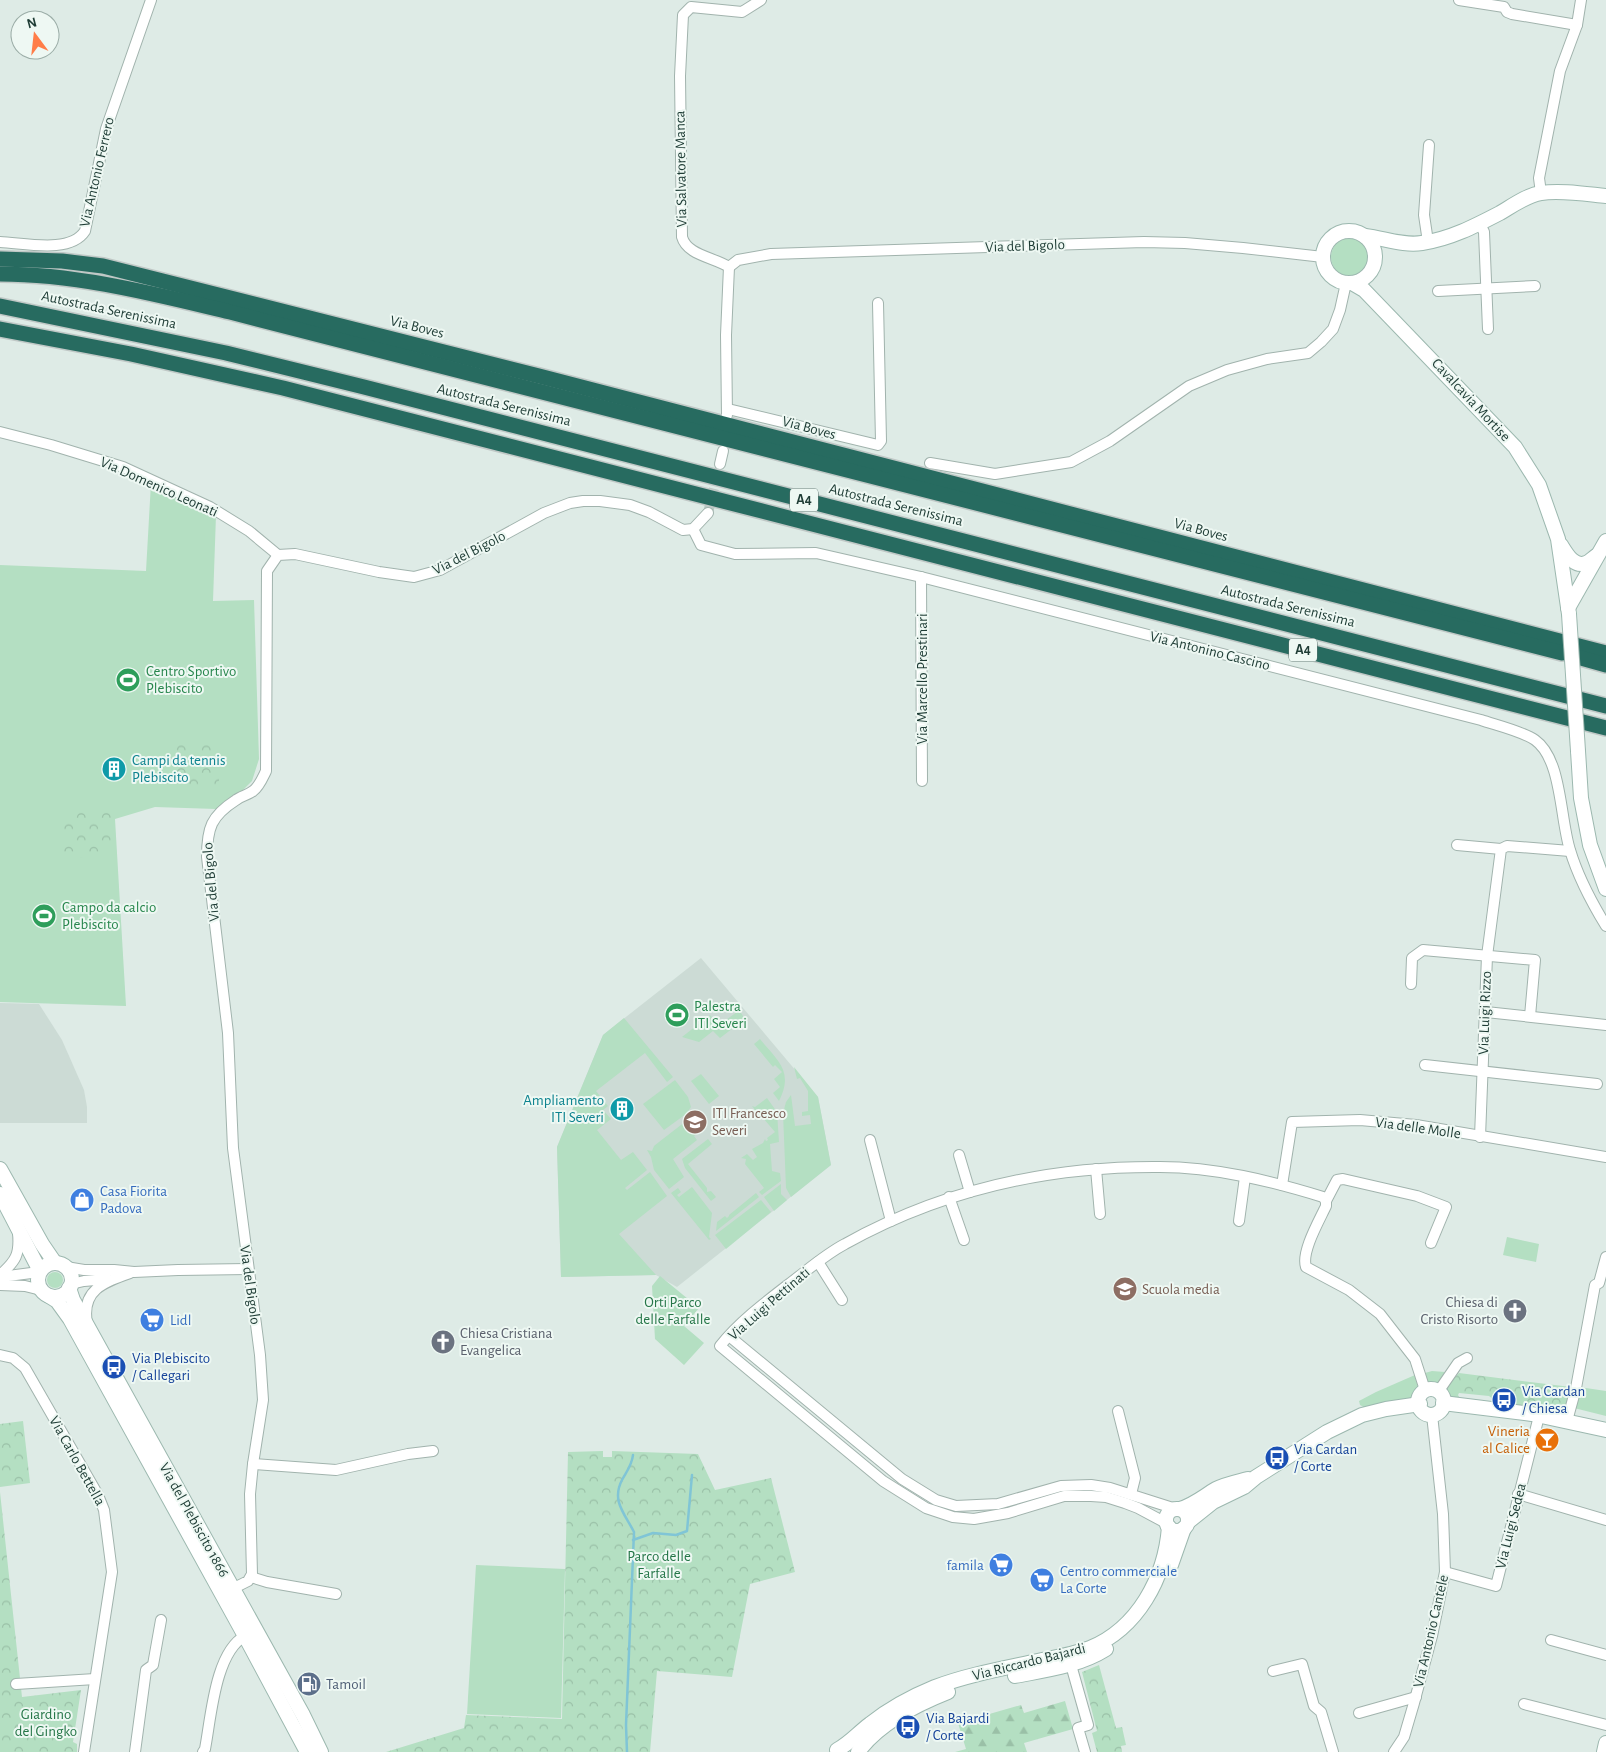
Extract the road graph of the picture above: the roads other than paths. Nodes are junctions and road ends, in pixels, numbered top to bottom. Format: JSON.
{"nodes":[{"id":1,"x":151,"y":0,"type":"edge"},
{"id":2,"x":761,"y":0,"type":"edge"},
{"id":3,"x":1459,"y":0,"type":"edge"},
{"id":4,"x":1581,"y":0,"type":"edge"},
{"id":5,"x":1504,"y":4,"type":"edge"},
{"id":6,"x":1577,"y":25,"type":"junction"},
{"id":7,"x":1429,"y":145,"type":"dead end"},
{"id":8,"x":1541,"y":193,"type":"junction"},
{"id":9,"x":1606,"y":196,"type":"edge"},
{"id":10,"x":1480,"y":224,"type":"junction"},
{"id":11,"x":1365,"y":236,"type":"junction"},
{"id":12,"x":0,"y":242,"type":"edge"},
{"id":13,"x":1428,"y":242,"type":"junction"},
{"id":14,"x":1324,"y":257,"type":"junction"},
{"id":15,"x":0,"y":258,"type":"edge"},
{"id":16,"x":729,"y":267,"type":"junction"},
{"id":17,"x":0,"y":274,"type":"edge"},
{"id":18,"x":1349,"y":283,"type":"junction"},
{"id":19,"x":1535,"y":286,"type":"dead end"},
{"id":20,"x":1486,"y":288,"type":"junction"},
{"id":21,"x":1438,"y":290,"type":"dead end"},
{"id":22,"x":878,"y":303,"type":"dead end"},
{"id":23,"x":0,"y":306,"type":"edge"},
{"id":24,"x":0,"y":329,"type":"edge"},
{"id":25,"x":1488,"y":329,"type":"dead end"},
{"id":26,"x":0,"y":432,"type":"edge"},
{"id":27,"x":723,"y":452,"type":"dead end"},
{"id":28,"x":930,"y":463,"type":"dead end"},
{"id":29,"x":720,"y":464,"type":"tunnel mouth"},
{"id":30,"x":708,"y":512,"type":"tunnel mouth"},
{"id":31,"x":692,"y":529,"type":"junction"},
{"id":32,"x":1558,"y":539,"type":"junction"},
{"id":33,"x":1606,"y":541,"type":"edge"},
{"id":34,"x":1598,"y":554,"type":"junction"},
{"id":35,"x":278,"y":556,"type":"junction"},
{"id":36,"x":921,"y":577,"type":"junction"},
{"id":37,"x":1568,"y":611,"type":"junction"},
{"id":38,"x":1606,"y":652,"type":"edge"},
{"id":39,"x":1562,"y":653,"type":"dead end"},
{"id":40,"x":1581,"y":658,"type":"dead end"},
{"id":41,"x":1606,"y":665,"type":"edge"},
{"id":42,"x":1606,"y":706,"type":"edge"},
{"id":43,"x":1606,"y":728,"type":"edge"},
{"id":44,"x":922,"y":781,"type":"dead end"},
{"id":45,"x":1457,"y":845,"type":"dead end"},
{"id":46,"x":1501,"y":849,"type":"junction"},
{"id":47,"x":1570,"y":851,"type":"junction"},
{"id":48,"x":1606,"y":889,"type":"edge"},
{"id":49,"x":1606,"y":926,"type":"edge"},
{"id":50,"x":1487,"y":956,"type":"junction"},
{"id":51,"x":1411,"y":984,"type":"dead end"},
{"id":52,"x":1486,"y":1012,"type":"junction"},
{"id":53,"x":1530,"y":1016,"type":"junction"},
{"id":54,"x":1606,"y":1025,"type":"edge"},
{"id":55,"x":1425,"y":1065,"type":"dead end"},
{"id":56,"x":1483,"y":1071,"type":"junction"},
{"id":57,"x":1597,"y":1084,"type":"dead end"},
{"id":58,"x":1480,"y":1137,"type":"junction"},
{"id":59,"x":870,"y":1140,"type":"dead end"},
{"id":60,"x":959,"y":1155,"type":"dead end"},
{"id":61,"x":1606,"y":1157,"type":"edge"},
{"id":62,"x":0,"y":1169,"type":"edge"},
{"id":63,"x":1096,"y":1169,"type":"junction"},
{"id":64,"x":1245,"y":1177,"type":"junction"},
{"id":65,"x":1282,"y":1185,"type":"junction"},
{"id":66,"x":970,"y":1192,"type":"junction"},
{"id":67,"x":0,"y":1194,"type":"edge"},
{"id":68,"x":949,"y":1197,"type":"junction"},
{"id":69,"x":1326,"y":1200,"type":"junction"},
{"id":70,"x":1100,"y":1214,"type":"dead end"},
{"id":71,"x":891,"y":1220,"type":"junction"},
{"id":72,"x":1239,"y":1221,"type":"dead end"},
{"id":73,"x":17,"y":1224,"type":"junction"},
{"id":74,"x":964,"y":1240,"type":"dead end"},
{"id":75,"x":1431,"y":1243,"type":"dead end"},
{"id":76,"x":1606,"y":1257,"type":"edge"},
{"id":77,"x":818,"y":1262,"type":"junction"},
{"id":78,"x":60,"y":1265,"type":"junction"},
{"id":79,"x":248,"y":1269,"type":"junction"},
{"id":80,"x":40,"y":1271,"type":"junction"},
{"id":81,"x":134,"y":1272,"type":"junction"},
{"id":82,"x":0,"y":1276,"type":"edge"},
{"id":83,"x":113,"y":1279,"type":"junction"},
{"id":84,"x":0,"y":1285,"type":"edge"},
{"id":85,"x":70,"y":1286,"type":"junction"},
{"id":86,"x":45,"y":1293,"type":"junction"},
{"id":87,"x":842,"y":1300,"type":"dead end"},
{"id":88,"x":88,"y":1327,"type":"junction"},
{"id":89,"x":729,"y":1336,"type":"junction"},
{"id":90,"x":0,"y":1355,"type":"edge"},
{"id":91,"x":1467,"y":1358,"type":"dead end"},
{"id":92,"x":1435,"y":1395,"type":"junction"},
{"id":93,"x":1420,"y":1404,"type":"junction"},
{"id":94,"x":1118,"y":1411,"type":"dead end"},
{"id":95,"x":1432,"y":1415,"type":"junction"},
{"id":96,"x":1539,"y":1416,"type":"junction"},
{"id":97,"x":826,"y":1417,"type":"junction"},
{"id":98,"x":1567,"y":1421,"type":"junction"},
{"id":99,"x":817,"y":1426,"type":"junction"},
{"id":100,"x":1606,"y":1430,"type":"edge"},
{"id":101,"x":433,"y":1451,"type":"dead end"},
{"id":102,"x":253,"y":1464,"type":"junction"},
{"id":103,"x":1256,"y":1477,"type":"junction"},
{"id":104,"x":918,"y":1490,"type":"junction"},
{"id":105,"x":1091,"y":1490,"type":"junction"},
{"id":106,"x":1131,"y":1494,"type":"junction"},
{"id":107,"x":1518,"y":1494,"type":"junction"},
{"id":108,"x":912,"y":1500,"type":"junction"},
{"id":109,"x":956,"y":1506,"type":"junction"},
{"id":110,"x":1178,"y":1509,"type":"junction"},
{"id":111,"x":953,"y":1517,"type":"junction"},
{"id":112,"x":1606,"y":1520,"type":"edge"},
{"id":113,"x":1168,"y":1525,"type":"junction"},
{"id":114,"x":1186,"y":1525,"type":"junction"},
{"id":115,"x":1445,"y":1572,"type":"junction"},
{"id":116,"x":251,"y":1577,"type":"junction"},
{"id":117,"x":232,"y":1589,"type":"junction"},
{"id":118,"x":336,"y":1594,"type":"dead end"},
{"id":119,"x":161,"y":1620,"type":"dead end"},
{"id":120,"x":245,"y":1636,"type":"junction"},
{"id":121,"x":1551,"y":1640,"type":"dead end"},
{"id":122,"x":1606,"y":1655,"type":"edge"},
{"id":123,"x":1071,"y":1665,"type":"junction"},
{"id":124,"x":1273,"y":1671,"type":"dead end"},
{"id":125,"x":95,"y":1679,"type":"junction"},
{"id":126,"x":16,"y":1684,"type":"dead end"},
{"id":127,"x":1416,"y":1698,"type":"junction"},
{"id":128,"x":1524,"y":1704,"type":"dead end"},
{"id":129,"x":1359,"y":1713,"type":"dead end"},
{"id":130,"x":1606,"y":1725,"type":"edge"},
{"id":131,"x":1606,"y":1743,"type":"edge"},
{"id":132,"x":838,"y":1751,"type":"edge"},
{"id":133,"x":84,"y":1752,"type":"edge"},
{"id":134,"x":135,"y":1752,"type":"edge"},
{"id":135,"x":203,"y":1752,"type":"edge"},
{"id":136,"x":307,"y":1752,"type":"edge"},
{"id":137,"x":321,"y":1752,"type":"edge"},
{"id":138,"x":858,"y":1752,"type":"edge"},
{"id":139,"x":1085,"y":1752,"type":"edge"},
{"id":140,"x":1332,"y":1752,"type":"edge"},
{"id":141,"x":1394,"y":1752,"type":"edge"},
{"id":142,"x":1604,"y":1752,"type":"edge"}],
"edges":[{"from":1,"to":12,"type":"street","name":"Via Antonio Ferrero"},
{"from":2,"to":16,"type":"street","name":"Via Salvatore Manca"},
{"from":3,"to":5,"type":"street"},
{"from":4,"to":6,"type":"street"},
{"from":5,"to":6,"type":"street"},
{"from":6,"to":8,"type":"street"},
{"from":7,"to":13,"type":"street"},
{"from":8,"to":9,"type":"street"},
{"from":8,"to":10,"type":"street"},
{"from":10,"to":13,"type":"street"},
{"from":10,"to":20,"type":"street"},
{"from":11,"to":13,"type":"street"},
{"from":11,"to":14,"type":"street"},
{"from":11,"to":18,"type":"street"},
{"from":14,"to":16,"type":"street","name":"Via del Bigolo"},
{"from":14,"to":18,"type":"street"},
{"from":15,"to":38,"type":"highway","name":"Via Boves"},
{"from":16,"to":22,"type":"street"},
{"from":17,"to":39,"type":"highway","name":"Via Boves"},
{"from":18,"to":28,"type":"street"},
{"from":18,"to":32,"type":"street","name":"Cavalcavia Mortise"},
{"from":19,"to":20,"type":"street"},
{"from":20,"to":21,"type":"street"},
{"from":20,"to":25,"type":"street"},
{"from":23,"to":42,"type":"highway","name":"Autostrada Serenissima","number":"A4"},
{"from":24,"to":43,"type":"highway","number":"A4"},
{"from":26,"to":35,"type":"street","name":"Via Domenico Leonati"},
{"from":27,"to":29,"type":"street"},
{"from":30,"to":31,"type":"street"},
{"from":31,"to":35,"type":"street","name":"Via del Bigolo"},
{"from":31,"to":36,"type":"street","name":"Via Antonino Cascino"},
{"from":32,"to":34,"type":"street","name":"Cavalcavia Mortise"},
{"from":32,"to":37,"type":"street","name":"Cavalcavia Mortise"},
{"from":33,"to":34,"type":"street"},
{"from":34,"to":37,"type":"street"},
{"from":35,"to":79,"type":"street","name":"Via del Bigolo"},
{"from":36,"to":44,"type":"street","name":"Via Marcello Prestinari"},
{"from":36,"to":47,"type":"street","name":"Via Antonino Cascino"},
{"from":37,"to":48,"type":"street","name":"Cavalcavia Mortise","bridge":true},
{"from":40,"to":41,"type":"highway"},
{"from":45,"to":46,"type":"street"},
{"from":46,"to":47,"type":"street"},
{"from":46,"to":50,"type":"street","name":"Via Luigi Rizzo"},
{"from":47,"to":49,"type":"street","name":"Via Antonino Cascino"},
{"from":50,"to":51,"type":"street","name":"Via Luigi Rizzo"},
{"from":50,"to":52,"type":"street","name":"Via Luigi Rizzo"},
{"from":50,"to":53,"type":"street"},
{"from":52,"to":53,"type":"street"},
{"from":52,"to":56,"type":"street","name":"Via Luigi Rizzo"},
{"from":53,"to":54,"type":"street"},
{"from":55,"to":56,"type":"street","name":"Via Luigi Rizzo"},
{"from":56,"to":57,"type":"street","name":"Via Luigi Rizzo"},
{"from":56,"to":58,"type":"street","name":"Via Luigi Rizzo"},
{"from":58,"to":61,"type":"street","name":"Via delle Molle"},
{"from":58,"to":65,"type":"street","name":"Via delle Molle"},
{"from":59,"to":71,"type":"street"},
{"from":60,"to":66,"type":"street"},
{"from":62,"to":78,"type":"street"},
{"from":63,"to":64,"type":"street","name":"Via Luigi Pettinati"},
{"from":63,"to":66,"type":"street","name":"Via Luigi Pettinati"},
{"from":63,"to":70,"type":"street"},
{"from":64,"to":65,"type":"street","name":"Via Luigi Pettinati"},
{"from":64,"to":72,"type":"street"},
{"from":65,"to":69,"type":"street","name":"Via Luigi Pettinati"},
{"from":66,"to":68,"type":"street","name":"Via Luigi Pettinati"},
{"from":67,"to":73,"type":"street"},
{"from":68,"to":71,"type":"street","name":"Via Luigi Pettinati"},
{"from":68,"to":74,"type":"street"},
{"from":69,"to":75,"type":"street"},
{"from":69,"to":92,"type":"street"},
{"from":71,"to":77,"type":"street","name":"Via Luigi Pettinati"},
{"from":73,"to":80,"type":"street"},
{"from":73,"to":82,"type":"street"},
{"from":76,"to":98,"type":"street"},
{"from":77,"to":87,"type":"street","name":"Via Luigi Pettinati"},
{"from":77,"to":89,"type":"street","name":"Via Luigi Pettinati"},
{"from":78,"to":80,"type":"street"},
{"from":78,"to":81,"type":"street"},
{"from":78,"to":85,"type":"street"},
{"from":79,"to":81,"type":"street"},
{"from":79,"to":102,"type":"street","name":"Via del Bigolo"},
{"from":80,"to":82,"type":"street"},
{"from":80,"to":86,"type":"street"},
{"from":81,"to":83,"type":"street"},
{"from":83,"to":85,"type":"street"},
{"from":83,"to":88,"type":"street"},
{"from":84,"to":86,"type":"street"},
{"from":85,"to":86,"type":"street"},
{"from":85,"to":88,"type":"street","name":"Via del Plebiscito 1866"},
{"from":86,"to":120,"type":"street","name":"Via del Plebiscito 1866"},
{"from":88,"to":117,"type":"street","name":"Via del Plebiscito 1866"},
{"from":89,"to":97,"type":"street"},
{"from":89,"to":99,"type":"street","name":"Via Luigi Pettinati"},
{"from":90,"to":125,"type":"street","name":"Via Carlo Bettella"},
{"from":91,"to":92,"type":"street"},
{"from":92,"to":93,"type":"street"},
{"from":92,"to":95,"type":"street"},
{"from":92,"to":96,"type":"street"},
{"from":93,"to":95,"type":"street"},
{"from":93,"to":103,"type":"street"},
{"from":94,"to":106,"type":"street"},
{"from":95,"to":115,"type":"street","name":"Via Antonio Cantele"},
{"from":96,"to":98,"type":"street"},
{"from":96,"to":107,"type":"street","name":"Via Luigi Sedea"},
{"from":97,"to":99,"type":"street"},
{"from":97,"to":104,"type":"street"},
{"from":98,"to":100,"type":"street"},
{"from":99,"to":108,"type":"street"},
{"from":101,"to":102,"type":"street"},
{"from":102,"to":116,"type":"street","name":"Via del Bigolo"},
{"from":103,"to":110,"type":"street"},
{"from":103,"to":114,"type":"street"},
{"from":104,"to":108,"type":"street"},
{"from":104,"to":109,"type":"street"},
{"from":105,"to":106,"type":"street"},
{"from":105,"to":109,"type":"street"},
{"from":105,"to":111,"type":"street"},
{"from":105,"to":113,"type":"street"},
{"from":106,"to":110,"type":"street"},
{"from":107,"to":112,"type":"street"},
{"from":107,"to":115,"type":"street","name":"Via Luigi Sedea"},
{"from":108,"to":111,"type":"street"},
{"from":109,"to":111,"type":"street"},
{"from":110,"to":113,"type":"street","name":"Via Riccardo Bajardi"},
{"from":110,"to":114,"type":"street"},
{"from":113,"to":114,"type":"street"},
{"from":113,"to":132,"type":"street","name":"Via Riccardo Bajardi"},
{"from":114,"to":123,"type":"street","name":"Via Riccardo Bajardi"},
{"from":115,"to":127,"type":"street","name":"Via Antonio Cantele"},
{"from":116,"to":117,"type":"street"},
{"from":116,"to":118,"type":"street"},
{"from":117,"to":137,"type":"street","name":"Via del Plebiscito 1866"},
{"from":119,"to":134,"type":"street"},
{"from":120,"to":135,"type":"street"},
{"from":120,"to":136,"type":"street","name":"Via del Plebiscito 1866"},
{"from":121,"to":122,"type":"street"},
{"from":123,"to":138,"type":"street","name":"Via Riccardo Bajardi"},
{"from":123,"to":139,"type":"street"},
{"from":124,"to":140,"type":"street"},
{"from":125,"to":126,"type":"street"},
{"from":125,"to":133,"type":"street","name":"Via Carlo Bettella"},
{"from":127,"to":129,"type":"street"},
{"from":127,"to":141,"type":"street","name":"Via Antonio Cantele"},
{"from":128,"to":130,"type":"street"},
{"from":131,"to":142,"type":"street"}]}
